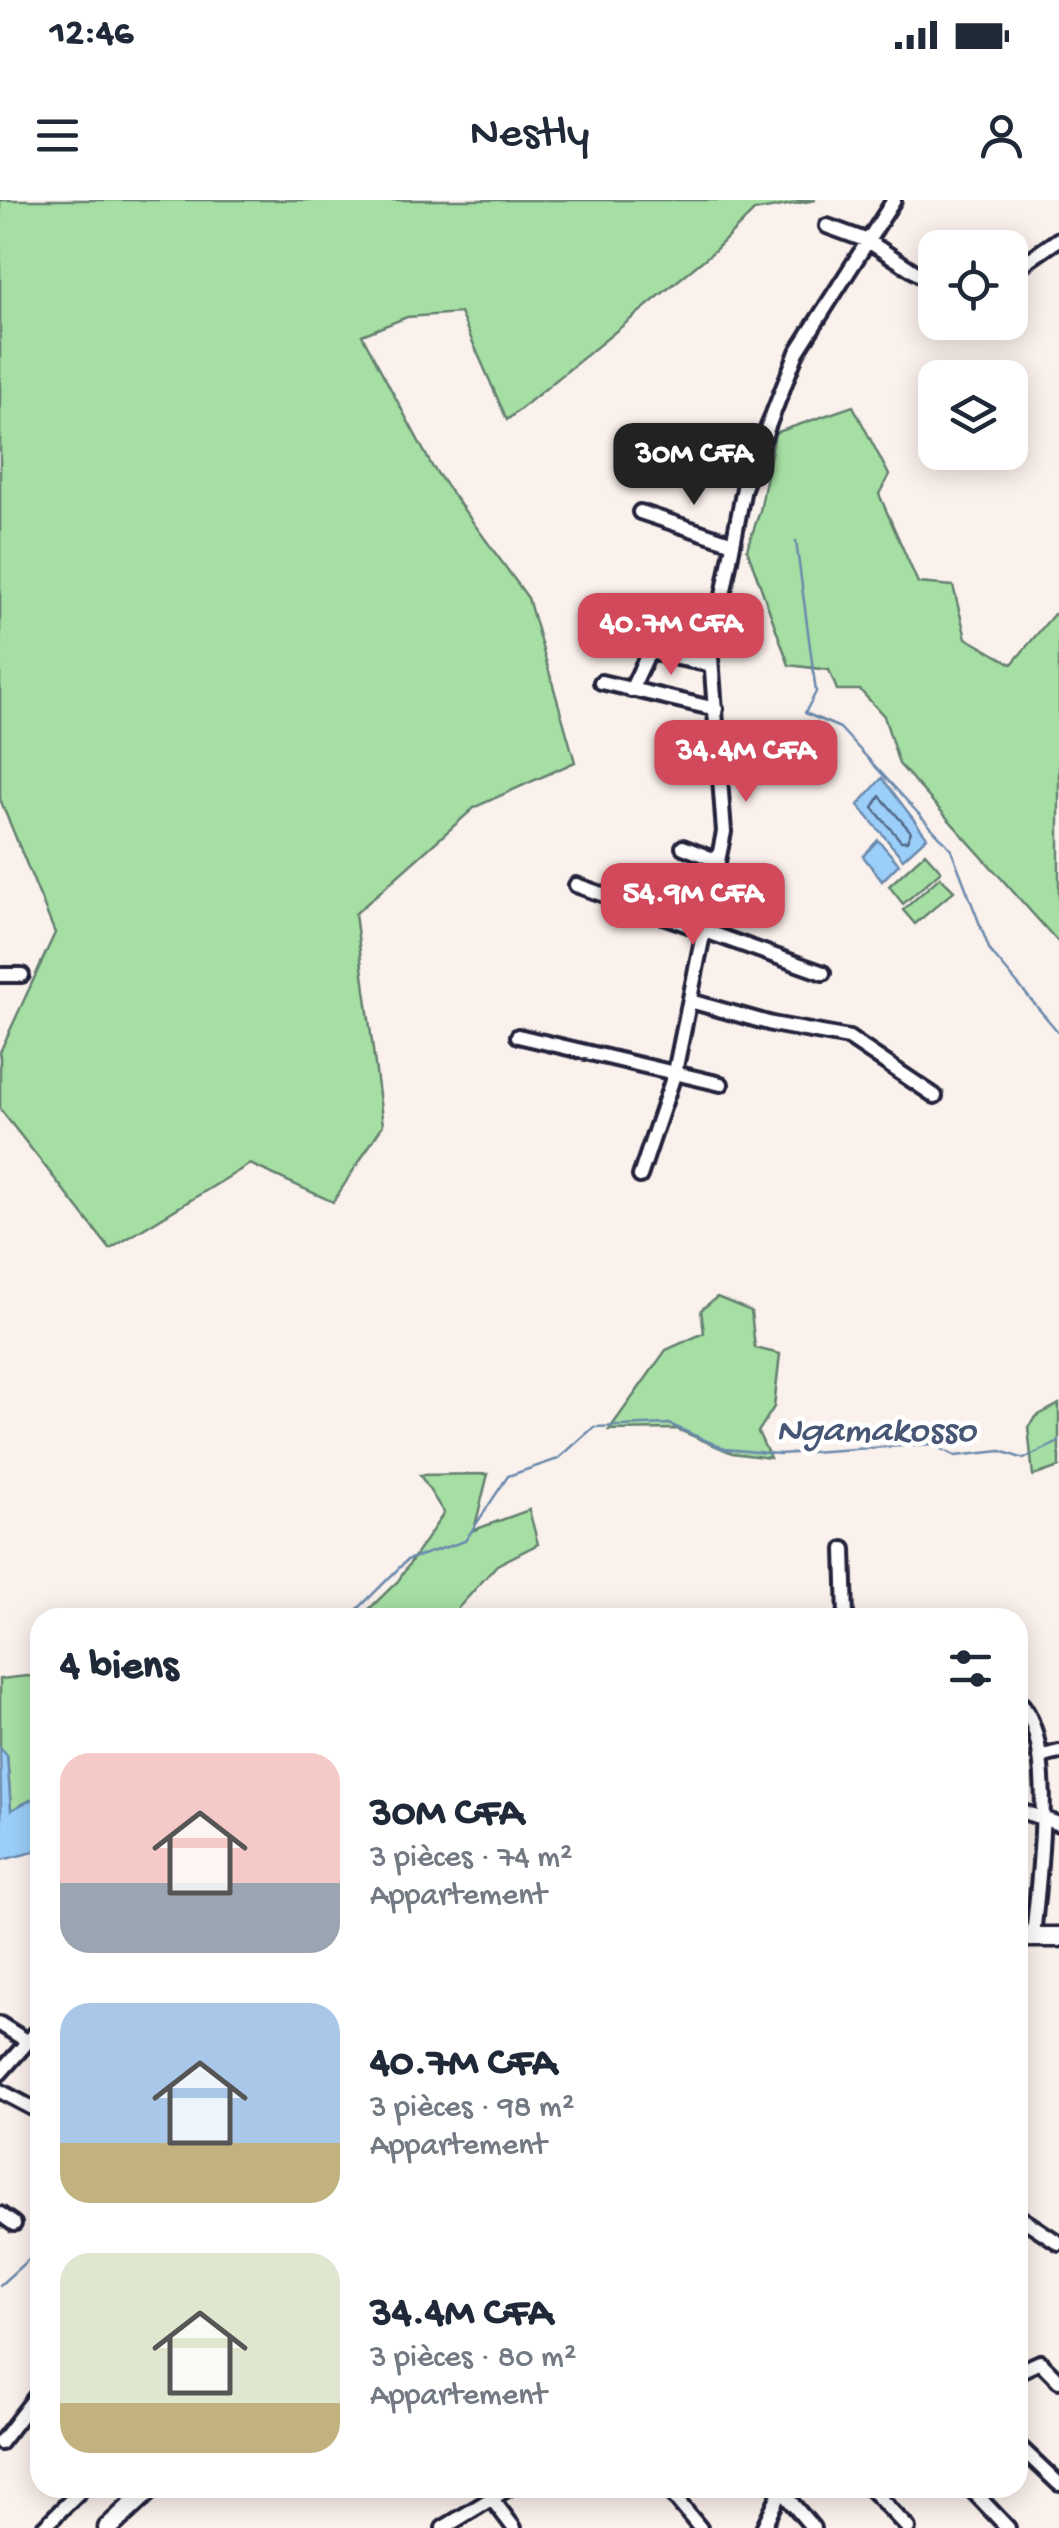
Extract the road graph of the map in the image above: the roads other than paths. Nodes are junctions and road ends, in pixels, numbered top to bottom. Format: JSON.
{"nodes":[{"id":1,"x":894,"y":200,"type":"edge"},
{"id":2,"x":827,"y":226,"type":"dead end"},
{"id":3,"x":1059,"y":239,"type":"edge"},
{"id":4,"x":868,"y":242,"type":"junction"},
{"id":5,"x":1028,"y":261,"type":"edge"},
{"id":6,"x":918,"y":273,"type":"edge"},
{"id":7,"x":640,"y":512,"type":"dead end"},
{"id":8,"x":733,"y":543,"type":"junction"},
{"id":9,"x":711,"y":666,"type":"junction"},
{"id":10,"x":601,"y":682,"type":"dead end"},
{"id":11,"x":631,"y":690,"type":"junction"},
{"id":12,"x":716,"y":708,"type":"junction"},
{"id":13,"x":683,"y":847,"type":"dead end"},
{"id":14,"x":718,"y":861,"type":"junction"},
{"id":15,"x":576,"y":885,"type":"dead end"},
{"id":16,"x":704,"y":929,"type":"junction"},
{"id":17,"x":823,"y":973,"type":"dead end"},
{"id":18,"x":0,"y":974,"type":"edge"},
{"id":19,"x":22,"y":975,"type":"dead end"},
{"id":20,"x":690,"y":1001,"type":"junction"},
{"id":21,"x":518,"y":1036,"type":"dead end"},
{"id":22,"x":675,"y":1072,"type":"junction"},
{"id":23,"x":721,"y":1084,"type":"dead end"},
{"id":24,"x":935,"y":1096,"type":"dead end"},
{"id":25,"x":640,"y":1176,"type":"dead end"},
{"id":26,"x":844,"y":1549,"type":"dead end"},
{"id":27,"x":846,"y":1608,"type":"edge"},
{"id":28,"x":1028,"y":1712,"type":"edge"},
{"id":29,"x":1059,"y":1752,"type":"edge"},
{"id":30,"x":1039,"y":1757,"type":"junction"},
{"id":31,"x":1028,"y":1813,"type":"edge"},
{"id":32,"x":1042,"y":1817,"type":"junction"},
{"id":33,"x":1059,"y":1824,"type":"edge"},
{"id":34,"x":1028,"y":1916,"type":"edge"},
{"id":35,"x":1028,"y":1937,"type":"edge"},
{"id":36,"x":1059,"y":1937,"type":"edge"},
{"id":37,"x":0,"y":2024,"type":"edge"},
{"id":38,"x":30,"y":2039,"type":"edge"},
{"id":39,"x":27,"y":2042,"type":"junction"},
{"id":40,"x":0,"y":2073,"type":"edge"},
{"id":41,"x":0,"y":2091,"type":"edge"},
{"id":42,"x":30,"y":2107,"type":"edge"},
{"id":43,"x":0,"y":2214,"type":"edge"},
{"id":44,"x":1028,"y":2222,"type":"edge"},
{"id":45,"x":14,"y":2224,"type":"dead end"},
{"id":46,"x":1059,"y":2242,"type":"edge"},
{"id":47,"x":1028,"y":2367,"type":"edge"},
{"id":48,"x":1059,"y":2381,"type":"edge"},
{"id":49,"x":30,"y":2404,"type":"edge"},
{"id":50,"x":0,"y":2441,"type":"edge"},
{"id":51,"x":1028,"y":2455,"type":"edge"},
{"id":52,"x":1059,"y":2484,"type":"edge"},
{"id":53,"x":73,"y":2498,"type":"edge"},
{"id":54,"x":140,"y":2498,"type":"edge"},
{"id":55,"x":674,"y":2498,"type":"edge"},
{"id":56,"x":776,"y":2498,"type":"edge"},
{"id":57,"x":789,"y":2498,"type":"edge"},
{"id":58,"x":880,"y":2498,"type":"edge"},
{"id":59,"x":980,"y":2498,"type":"edge"},
{"id":60,"x":492,"y":2499,"type":"joint"},
{"id":61,"x":42,"y":2528,"type":"edge"},
{"id":62,"x":108,"y":2528,"type":"edge"},
{"id":63,"x":444,"y":2528,"type":"edge"},
{"id":64,"x":514,"y":2528,"type":"edge"},
{"id":65,"x":700,"y":2528,"type":"edge"},
{"id":66,"x":763,"y":2528,"type":"edge"},
{"id":67,"x":813,"y":2528,"type":"edge"},
{"id":68,"x":908,"y":2528,"type":"edge"},
{"id":69,"x":1008,"y":2528,"type":"edge"}],
"edges":[{"from":1,"to":4,"type":"street"},
{"from":2,"to":4,"type":"street"},
{"from":3,"to":5,"type":"street"},
{"from":4,"to":6,"type":"street"},
{"from":4,"to":8,"type":"street"},
{"from":7,"to":8,"type":"street"},
{"from":8,"to":9,"type":"street"},
{"from":9,"to":11,"type":"street"},
{"from":9,"to":12,"type":"street"},
{"from":10,"to":11,"type":"street"},
{"from":11,"to":12,"type":"street"},
{"from":12,"to":14,"type":"street"},
{"from":13,"to":14,"type":"street"},
{"from":14,"to":16,"type":"street"},
{"from":15,"to":16,"type":"street"},
{"from":16,"to":17,"type":"street"},
{"from":16,"to":20,"type":"street"},
{"from":18,"to":19,"type":"street"},
{"from":20,"to":22,"type":"street"},
{"from":20,"to":24,"type":"street"},
{"from":21,"to":22,"type":"street"},
{"from":22,"to":23,"type":"street"},
{"from":22,"to":25,"type":"street"},
{"from":26,"to":27,"type":"street"},
{"from":28,"to":30,"type":"street"},
{"from":29,"to":30,"type":"street"},
{"from":30,"to":32,"type":"street"},
{"from":31,"to":32,"type":"street"},
{"from":32,"to":33,"type":"street"},
{"from":32,"to":34,"type":"street"},
{"from":35,"to":36,"type":"main road"},
{"from":37,"to":39,"type":"street"},
{"from":38,"to":39,"type":"street"},
{"from":39,"to":40,"type":"street"},
{"from":41,"to":42,"type":"street"},
{"from":43,"to":45,"type":"street"},
{"from":44,"to":46,"type":"street"},
{"from":47,"to":48,"type":"street"},
{"from":49,"to":50,"type":"street"},
{"from":51,"to":52,"type":"street"},
{"from":53,"to":61,"type":"street"},
{"from":54,"to":62,"type":"main road"},
{"from":55,"to":65,"type":"street"},
{"from":56,"to":66,"type":"street"},
{"from":57,"to":67,"type":"street"},
{"from":58,"to":68,"type":"street"},
{"from":59,"to":69,"type":"street"},
{"from":60,"to":63,"type":"street"},
{"from":60,"to":64,"type":"street"}]}
